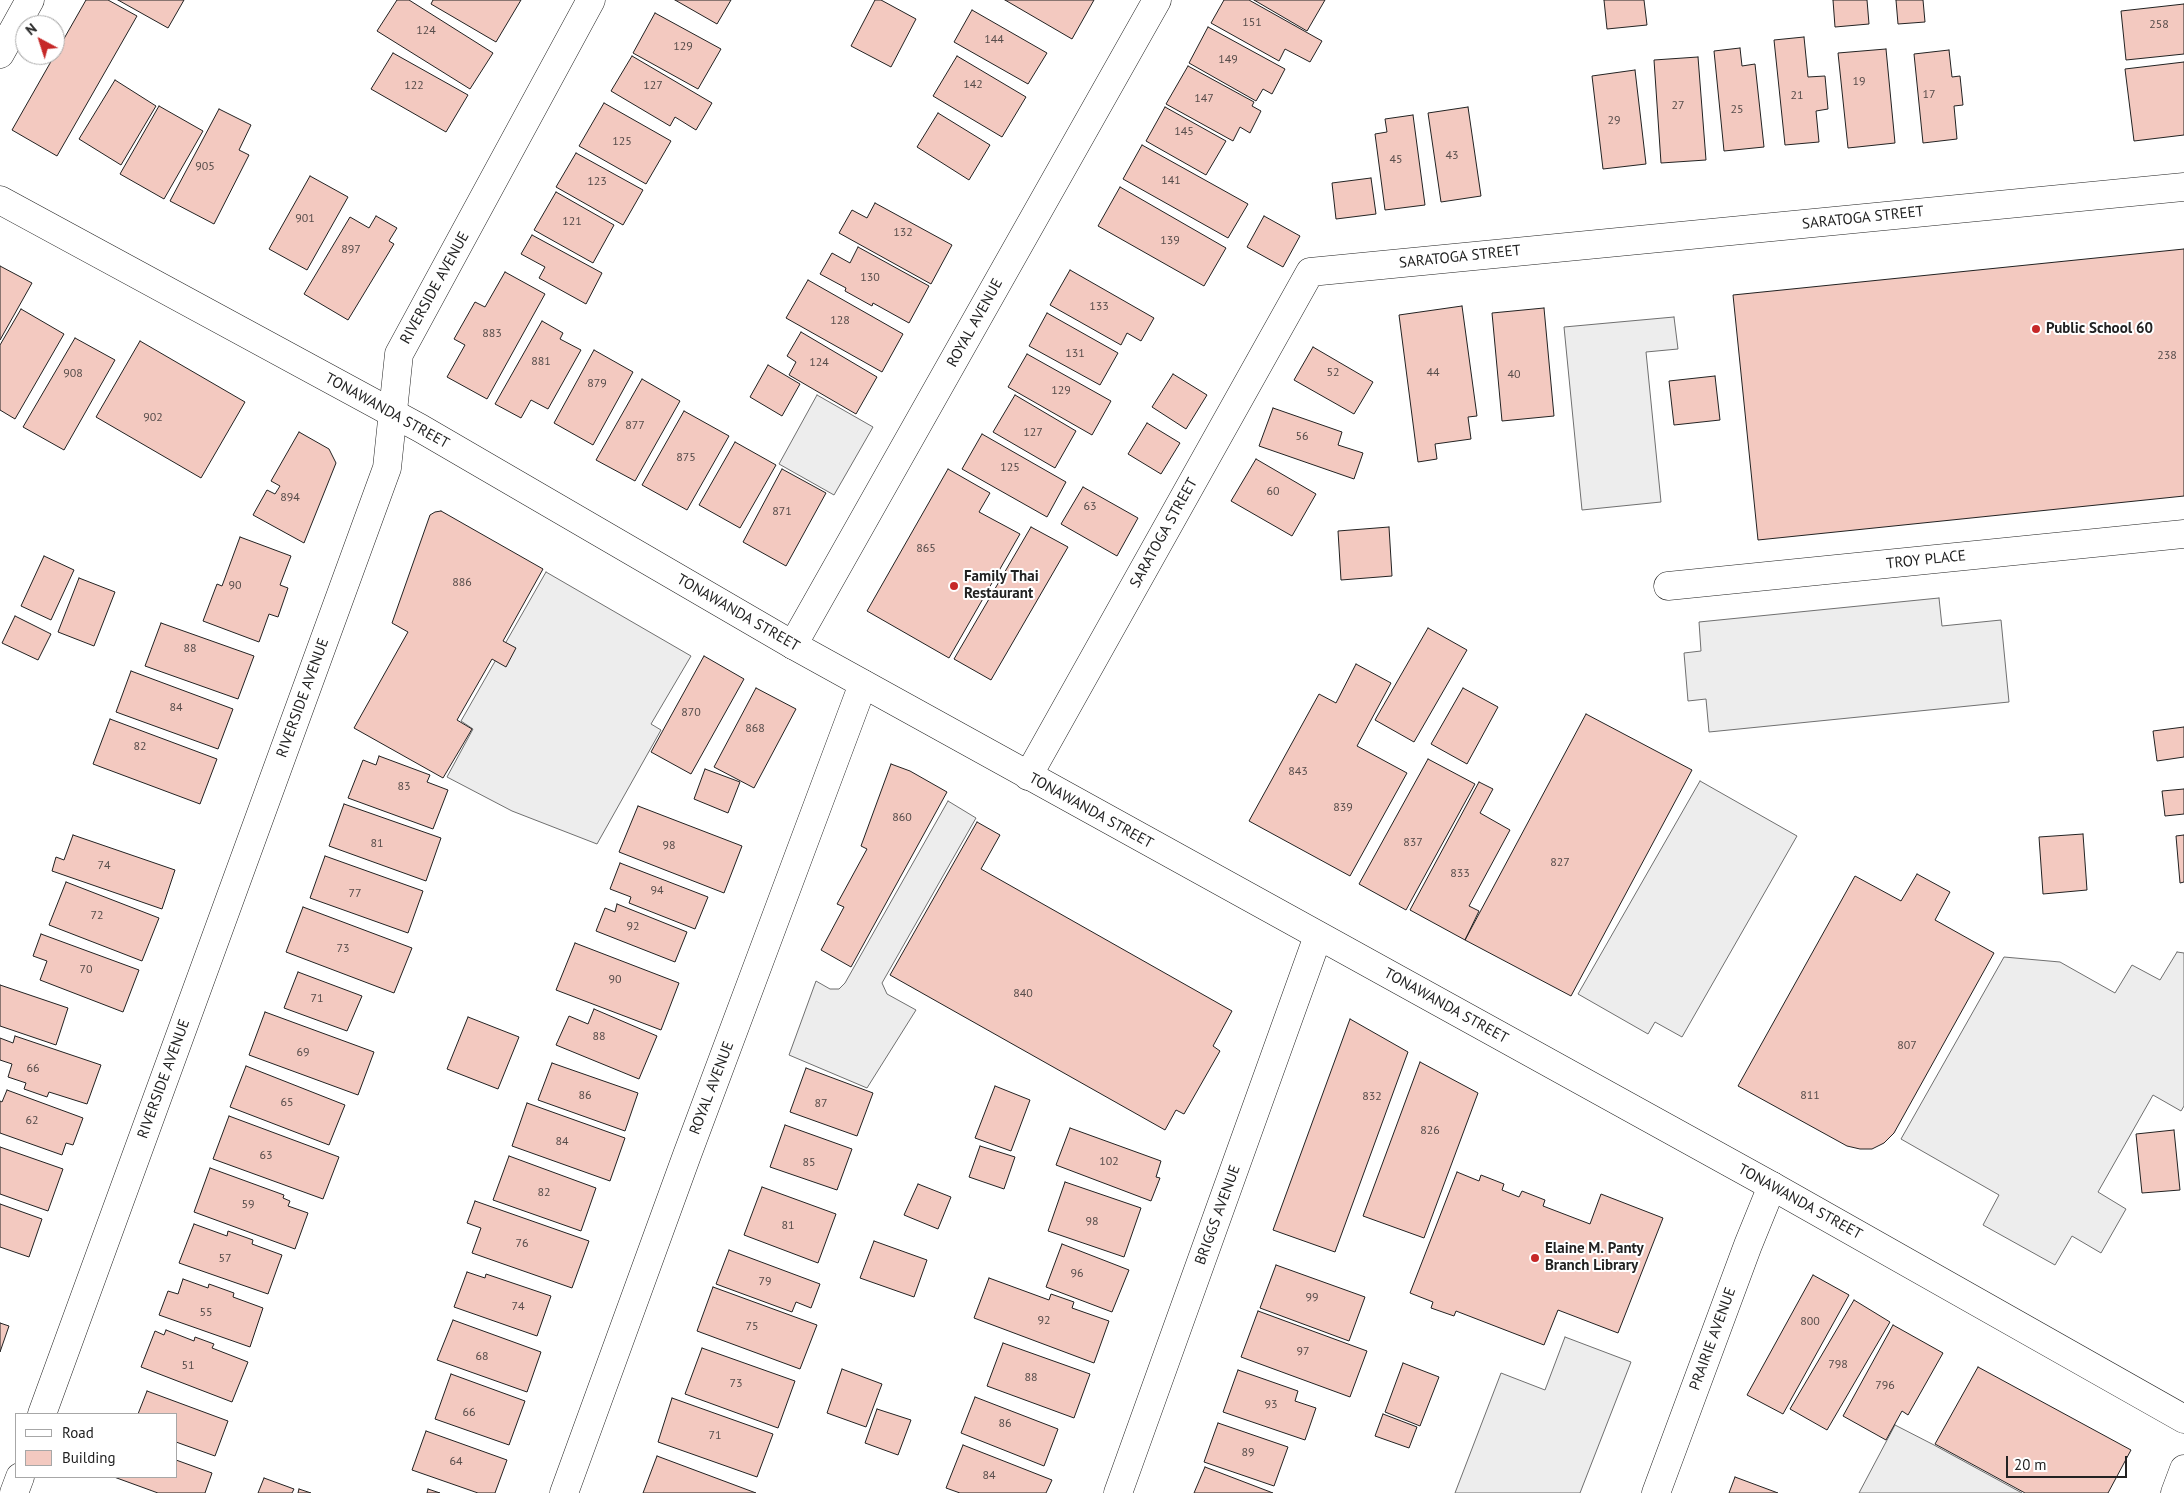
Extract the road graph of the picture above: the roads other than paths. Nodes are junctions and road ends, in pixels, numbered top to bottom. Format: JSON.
{"nodes":[{"id":1,"x":30,"y":0,"type":"edge"},
{"id":2,"x":591,"y":0,"type":"edge"},
{"id":3,"x":1158,"y":0,"type":"edge"},
{"id":4,"x":0,"y":54,"type":"edge"},
{"id":5,"x":2184,"y":187,"type":"edge"},
{"id":6,"x":0,"y":200,"type":"edge"},
{"id":7,"x":392,"y":413,"type":"junction"},
{"id":8,"x":2184,"y":534,"type":"edge"},
{"id":9,"x":1668,"y":586,"type":"dead end"},
{"id":10,"x":793,"y":645,"type":"junction"},
{"id":11,"x":863,"y":684,"type":"junction"},
{"id":12,"x":1028,"y":776,"type":"junction"},
{"id":13,"x":1318,"y":936,"type":"junction"},
{"id":14,"x":1772,"y":1186,"type":"junction"},
{"id":15,"x":42,"y":1413,"type":"edge"},
{"id":16,"x":2184,"y":1419,"type":"edge"},
{"id":17,"x":2184,"y":1469,"type":"edge"},
{"id":18,"x":20,"y":1478,"type":"edge"},
{"id":19,"x":14,"y":1493,"type":"edge"},
{"id":20,"x":564,"y":1493,"type":"edge"},
{"id":21,"x":1118,"y":1493,"type":"edge"},
{"id":22,"x":1656,"y":1493,"type":"edge"},
{"id":23,"x":2175,"y":1493,"type":"edge"}],
"edges":[{"from":1,"to":4,"type":"street"},
{"from":2,"to":7,"type":"street","name":"RIVERSIDE AVENUE"},
{"from":3,"to":10,"type":"street","name":"ROYAL AVENUE"},
{"from":5,"to":12,"type":"street","name":"SARATOGA STREET"},
{"from":6,"to":7,"type":"street","name":"TONAWANDA STREET"},
{"from":7,"to":10,"type":"street","name":"TONAWANDA STREET"},
{"from":7,"to":15,"type":"street","name":"RIVERSIDE AVENUE"},
{"from":8,"to":9,"type":"street","name":"TROY PLACE"},
{"from":10,"to":11,"type":"street","name":"TONAWANDA STREET"},
{"from":11,"to":12,"type":"street","name":"TONAWANDA STREET"},
{"from":11,"to":20,"type":"street","name":"ROYAL AVENUE"},
{"from":12,"to":13,"type":"street","name":"TONAWANDA STREET"},
{"from":13,"to":14,"type":"street","name":"TONAWANDA STREET"},
{"from":13,"to":21,"type":"street","name":"BRIGGS AVENUE"},
{"from":14,"to":16,"type":"street","name":"TONAWANDA STREET"},
{"from":14,"to":22,"type":"street","name":"PRAIRIE AVENUE"},
{"from":17,"to":23,"type":"street"},
{"from":18,"to":19,"type":"street"}]}
